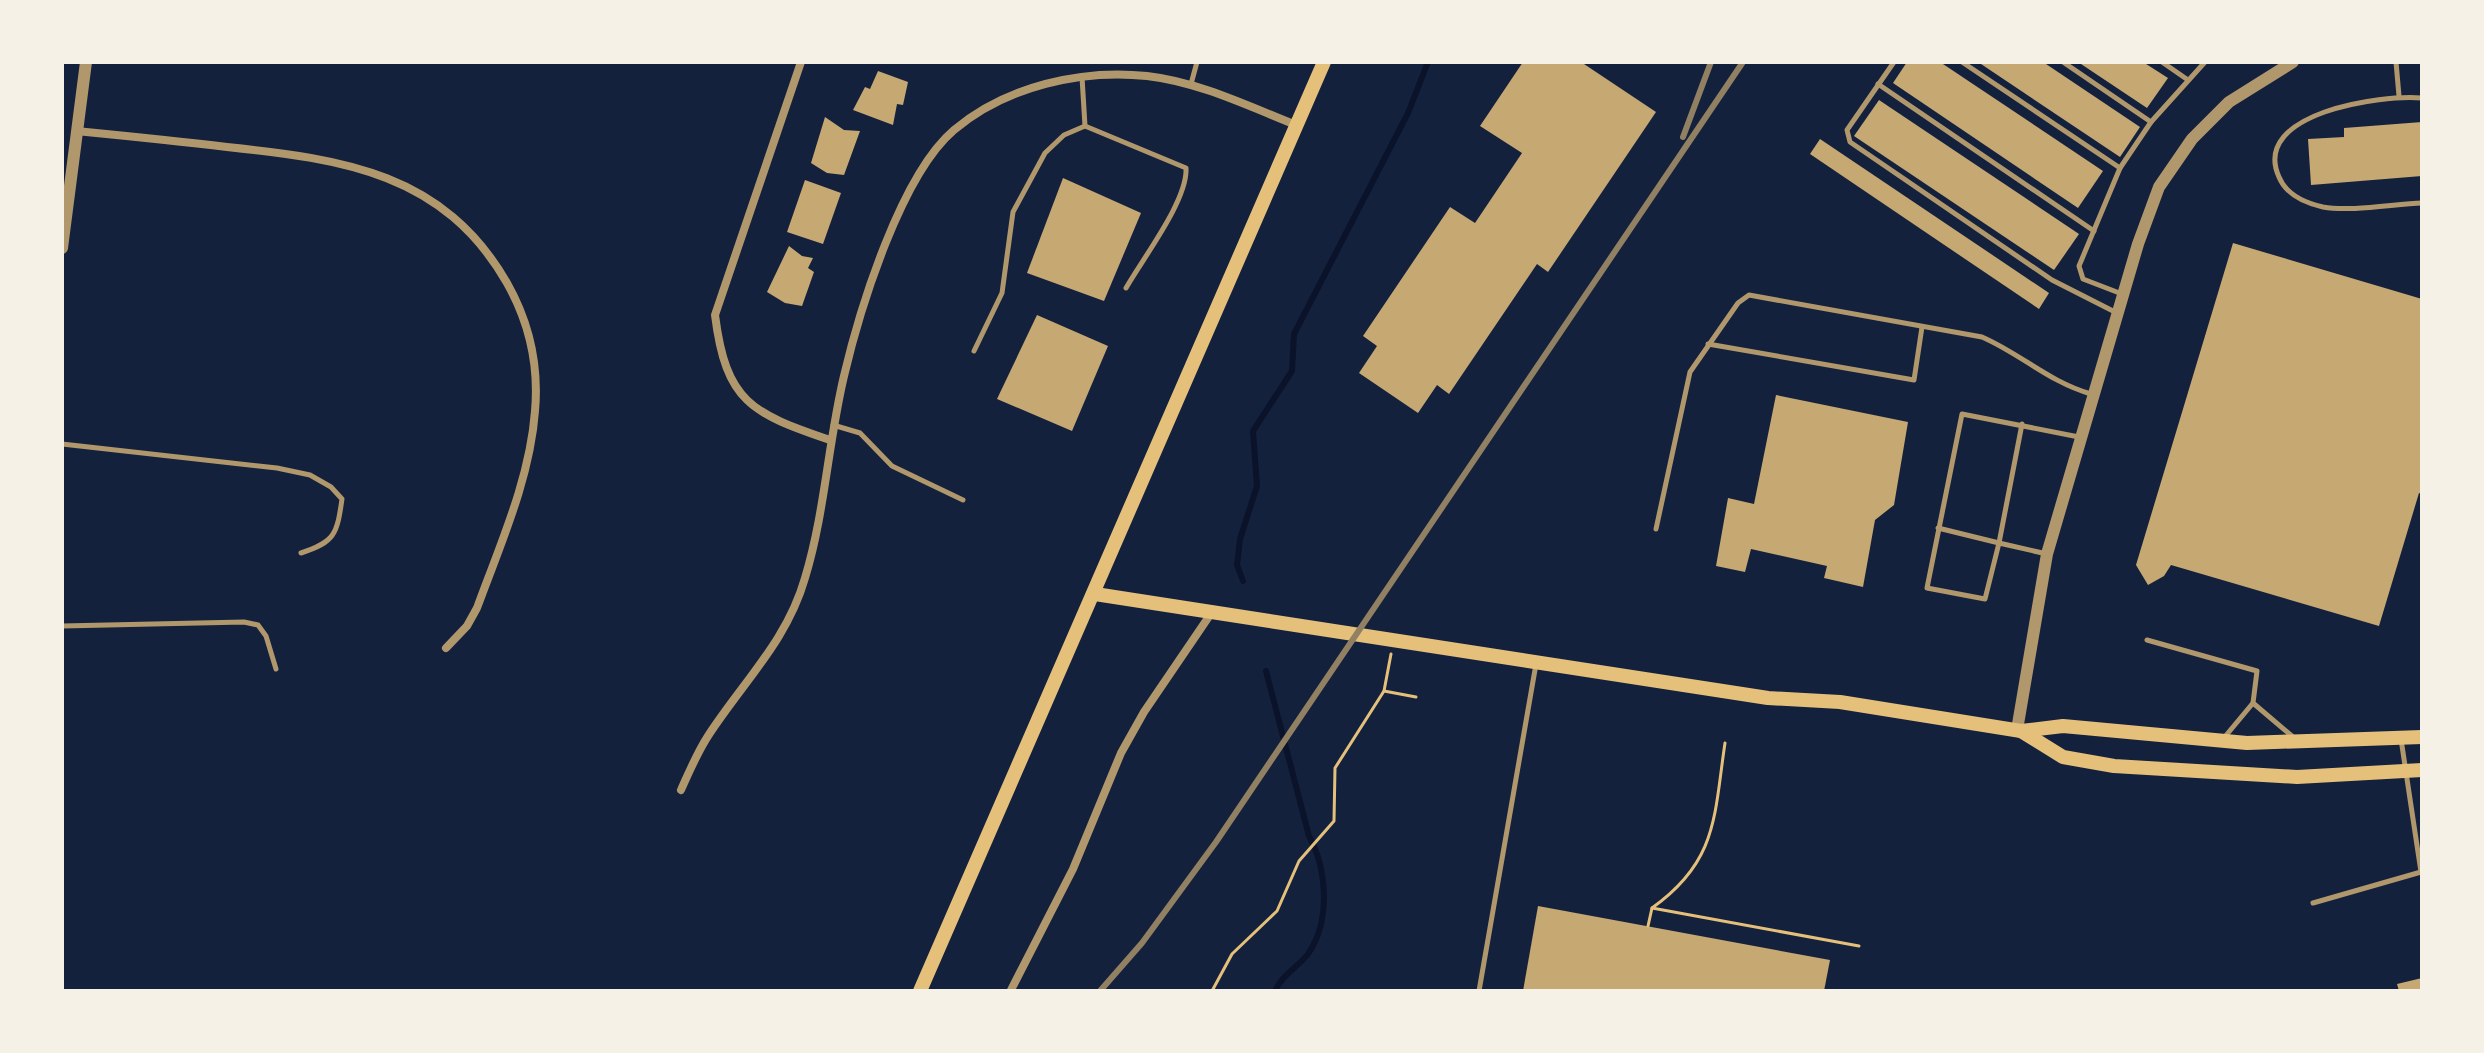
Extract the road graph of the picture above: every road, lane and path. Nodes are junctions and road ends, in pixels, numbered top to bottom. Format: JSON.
{"nodes":[{"id":1,"x":86,"y":62,"type":"edge"},
{"id":2,"x":801,"y":62,"type":"edge"},
{"id":3,"x":1197,"y":62,"type":"edge"},
{"id":4,"x":1324,"y":62,"type":"edge"},
{"id":5,"x":1894,"y":62,"type":"edge"},
{"id":6,"x":1962,"y":62,"type":"edge"},
{"id":7,"x":2063,"y":62,"type":"edge"},
{"id":8,"x":2162,"y":62,"type":"edge"},
{"id":9,"x":2205,"y":62,"type":"edge"},
{"id":10,"x":2293,"y":62,"type":"edge"},
{"id":11,"x":2396,"y":62,"type":"edge"},
{"id":12,"x":1081,"y":76,"type":"junction"},
{"id":13,"x":2188,"y":80,"type":"junction"},
{"id":14,"x":1878,"y":84,"type":"junction"},
{"id":15,"x":1191,"y":85,"type":"junction"},
{"id":16,"x":2399,"y":96,"type":"junction"},
{"id":17,"x":2422,"y":98,"type":"edge"},
{"id":18,"x":2151,"y":122,"type":"junction"},
{"id":19,"x":1296,"y":125,"type":"junction"},
{"id":20,"x":1085,"y":126,"type":"junction"},
{"id":21,"x":76,"y":131,"type":"junction"},
{"id":22,"x":2120,"y":168,"type":"junction"},
{"id":23,"x":2422,"y":203,"type":"edge"},
{"id":24,"x":2094,"y":231,"type":"junction"},
{"id":25,"x":62,"y":248,"type":"edge"},
{"id":26,"x":1126,"y":288,"type":"dead end"},
{"id":27,"x":2122,"y":294,"type":"junction"},
{"id":28,"x":2117,"y":313,"type":"junction"},
{"id":29,"x":1922,"y":327,"type":"junction"},
{"id":30,"x":1708,"y":344,"type":"junction"},
{"id":31,"x":974,"y":351,"type":"dead end"},
{"id":32,"x":2092,"y":394,"type":"junction"},
{"id":33,"x":2022,"y":424,"type":"junction"},
{"id":34,"x":833,"y":425,"type":"junction"},
{"id":35,"x":2079,"y":437,"type":"junction"},
{"id":36,"x":830,"y":440,"type":"junction"},
{"id":37,"x":62,"y":444,"type":"edge"},
{"id":38,"x":963,"y":500,"type":"dead end"},
{"id":39,"x":1938,"y":528,"type":"junction"},
{"id":40,"x":1656,"y":529,"type":"dead end"},
{"id":41,"x":1999,"y":543,"type":"junction"},
{"id":42,"x":301,"y":553,"type":"dead end"},
{"id":43,"x":2047,"y":554,"type":"junction"},
{"id":44,"x":1095,"y":594,"type":"junction"},
{"id":45,"x":1212,"y":612,"type":"junction"},
{"id":46,"x":62,"y":626,"type":"edge"},
{"id":47,"x":1395,"y":639,"type":"junction"},
{"id":48,"x":2147,"y":640,"type":"dead end"},
{"id":49,"x":446,"y":648,"type":"dead end"},
{"id":50,"x":1537,"y":659,"type":"junction"},
{"id":51,"x":276,"y":669,"type":"dead end"},
{"id":52,"x":1384,"y":691,"type":"junction"},
{"id":53,"x":1416,"y":697,"type":"dead end"},
{"id":54,"x":2253,"y":703,"type":"junction"},
{"id":55,"x":2019,"y":730,"type":"junction"},
{"id":56,"x":2422,"y":737,"type":"edge"},
{"id":57,"x":2401,"y":739,"type":"junction"},
{"id":58,"x":2222,"y":740,"type":"junction"},
{"id":59,"x":2297,"y":741,"type":"junction"},
{"id":60,"x":1725,"y":743,"type":"dead end"},
{"id":61,"x":2422,"y":770,"type":"edge"},
{"id":62,"x":2404,"y":772,"type":"junction"},
{"id":63,"x":681,"y":790,"type":"dead end"},
{"id":64,"x":2421,"y":871,"type":"edge"},
{"id":65,"x":2313,"y":903,"type":"dead end"},
{"id":66,"x":1652,"y":908,"type":"junction"},
{"id":67,"x":1648,"y":926,"type":"dead end"},
{"id":68,"x":1859,"y":946,"type":"dead end"},
{"id":69,"x":1011,"y":990,"type":"edge"},
{"id":70,"x":920,"y":991,"type":"edge"},
{"id":71,"x":1212,"y":991,"type":"edge"},
{"id":72,"x":1479,"y":991,"type":"edge"}],
"edges":[{"from":1,"to":21,"type":"street"},
{"from":2,"to":36,"type":"street"},
{"from":3,"to":15,"type":"lane"},
{"from":4,"to":19,"type":"main road"},
{"from":5,"to":14,"type":"lane"},
{"from":6,"to":22,"type":"lane"},
{"from":7,"to":18,"type":"lane"},
{"from":8,"to":13,"type":"lane"},
{"from":9,"to":13,"type":"lane"},
{"from":10,"to":27,"type":"street"},
{"from":11,"to":16,"type":"lane"},
{"from":12,"to":15,"type":"street"},
{"from":12,"to":20,"type":"lane"},
{"from":12,"to":34,"type":"street"},
{"from":13,"to":18,"type":"lane"},
{"from":14,"to":24,"type":"lane"},
{"from":14,"to":28,"type":"lane"},
{"from":15,"to":19,"type":"street"},
{"from":16,"to":17,"type":"lane"},
{"from":16,"to":23,"type":"lane"},
{"from":18,"to":22,"type":"lane"},
{"from":19,"to":44,"type":"main road"},
{"from":20,"to":26,"type":"lane"},
{"from":20,"to":31,"type":"lane"},
{"from":21,"to":25,"type":"street"},
{"from":21,"to":49,"type":"street"},
{"from":22,"to":24,"type":"lane"},
{"from":24,"to":27,"type":"lane"},
{"from":27,"to":28,"type":"street"},
{"from":28,"to":32,"type":"street"},
{"from":29,"to":30,"type":"lane"},
{"from":29,"to":30,"type":"lane"},
{"from":29,"to":32,"type":"lane"},
{"from":30,"to":40,"type":"lane"},
{"from":32,"to":35,"type":"street"},
{"from":33,"to":35,"type":"lane"},
{"from":33,"to":39,"type":"lane"},
{"from":33,"to":41,"type":"lane"},
{"from":34,"to":36,"type":"street"},
{"from":34,"to":38,"type":"lane"},
{"from":35,"to":43,"type":"street"},
{"from":36,"to":63,"type":"street"},
{"from":37,"to":42,"type":"lane"},
{"from":39,"to":41,"type":"lane"},
{"from":39,"to":41,"type":"lane"},
{"from":41,"to":43,"type":"lane"},
{"from":43,"to":55,"type":"street"},
{"from":44,"to":45,"type":"main road"},
{"from":44,"to":70,"type":"main road"},
{"from":45,"to":47,"type":"main road"},
{"from":45,"to":69,"type":"street"},
{"from":46,"to":51,"type":"lane"},
{"from":47,"to":50,"type":"main road"},
{"from":47,"to":52,"type":"path"},
{"from":48,"to":54,"type":"lane"},
{"from":50,"to":55,"type":"main road"},
{"from":50,"to":72,"type":"lane"},
{"from":52,"to":53,"type":"path"},
{"from":52,"to":71,"type":"path"},
{"from":54,"to":58,"type":"lane"},
{"from":54,"to":59,"type":"lane"},
{"from":55,"to":58,"type":"main road"},
{"from":55,"to":62,"type":"main road"},
{"from":56,"to":57,"type":"main road"},
{"from":57,"to":59,"type":"main road"},
{"from":57,"to":62,"type":"lane"},
{"from":58,"to":59,"type":"main road"},
{"from":60,"to":66,"type":"path"},
{"from":61,"to":62,"type":"main road"},
{"from":62,"to":64,"type":"lane"},
{"from":64,"to":65,"type":"lane"},
{"from":66,"to":67,"type":"path"},
{"from":66,"to":68,"type":"path"}]}
